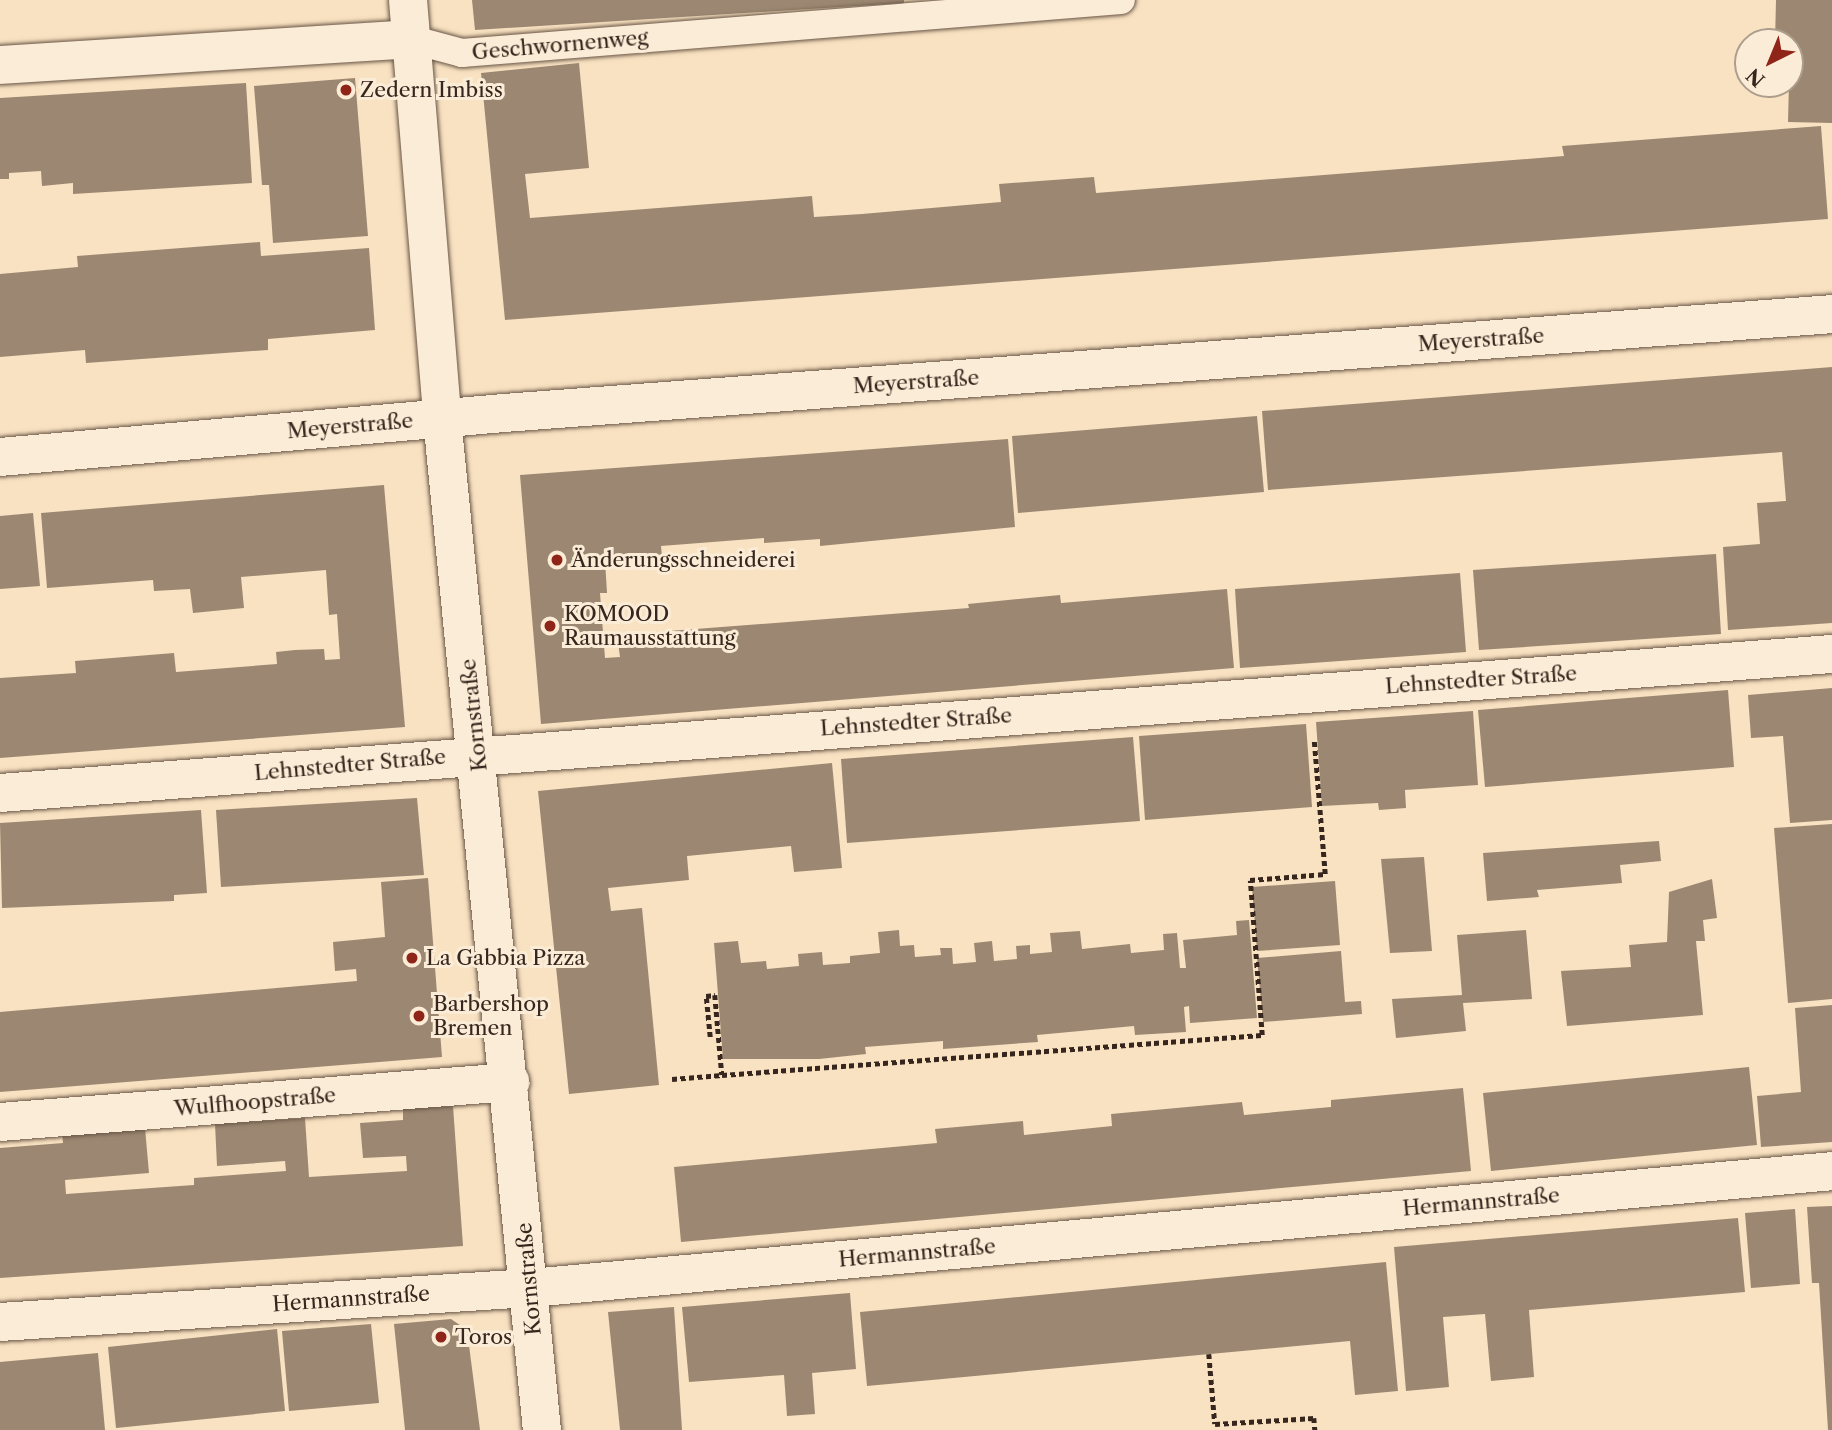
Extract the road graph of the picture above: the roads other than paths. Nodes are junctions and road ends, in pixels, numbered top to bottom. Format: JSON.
{"nodes":[{"id":1,"x":408,"y":0,"type":"edge"},
{"id":2,"x":1121,"y":0,"type":"edge"},
{"id":3,"x":410,"y":39,"type":"junction"},
{"id":4,"x":0,"y":65,"type":"edge"},
{"id":5,"x":1832,"y":314,"type":"edge"},
{"id":6,"x":442,"y":418,"type":"junction"},
{"id":7,"x":0,"y":457,"type":"edge"},
{"id":8,"x":1832,"y":654,"type":"edge"},
{"id":9,"x":478,"y":754,"type":"junction"},
{"id":10,"x":0,"y":793,"type":"edge"},
{"id":11,"x":510,"y":1082,"type":"junction"},
{"id":12,"x":0,"y":1122,"type":"edge"},
{"id":13,"x":1832,"y":1171,"type":"edge"},
{"id":14,"x":530,"y":1288,"type":"junction"},
{"id":15,"x":0,"y":1322,"type":"edge"},
{"id":16,"x":542,"y":1430,"type":"edge"}],
"edges":[{"from":1,"to":3,"type":"street","name":"Kornstraße"},
{"from":2,"to":3,"type":"lane","name":"Geschwornenweg"},
{"from":3,"to":4,"type":"street","name":"Geschwornenweg"},
{"from":3,"to":6,"type":"street","name":"Kornstraße"},
{"from":5,"to":6,"type":"street","name":"Meyerstraße"},
{"from":6,"to":7,"type":"street","name":"Meyerstraße"},
{"from":6,"to":9,"type":"street","name":"Kornstraße"},
{"from":8,"to":9,"type":"street","name":"Lehnstedter Straße"},
{"from":9,"to":10,"type":"street","name":"Lehnstedter Straße"},
{"from":9,"to":11,"type":"street","name":"Kornstraße"},
{"from":11,"to":12,"type":"street","name":"Wulfhoopstraße"},
{"from":11,"to":14,"type":"street","name":"Kornstraße"},
{"from":13,"to":14,"type":"street","name":"Hermannstraße"},
{"from":14,"to":15,"type":"street","name":"Hermannstraße"},
{"from":14,"to":16,"type":"street","name":"Kornstraße"}]}
